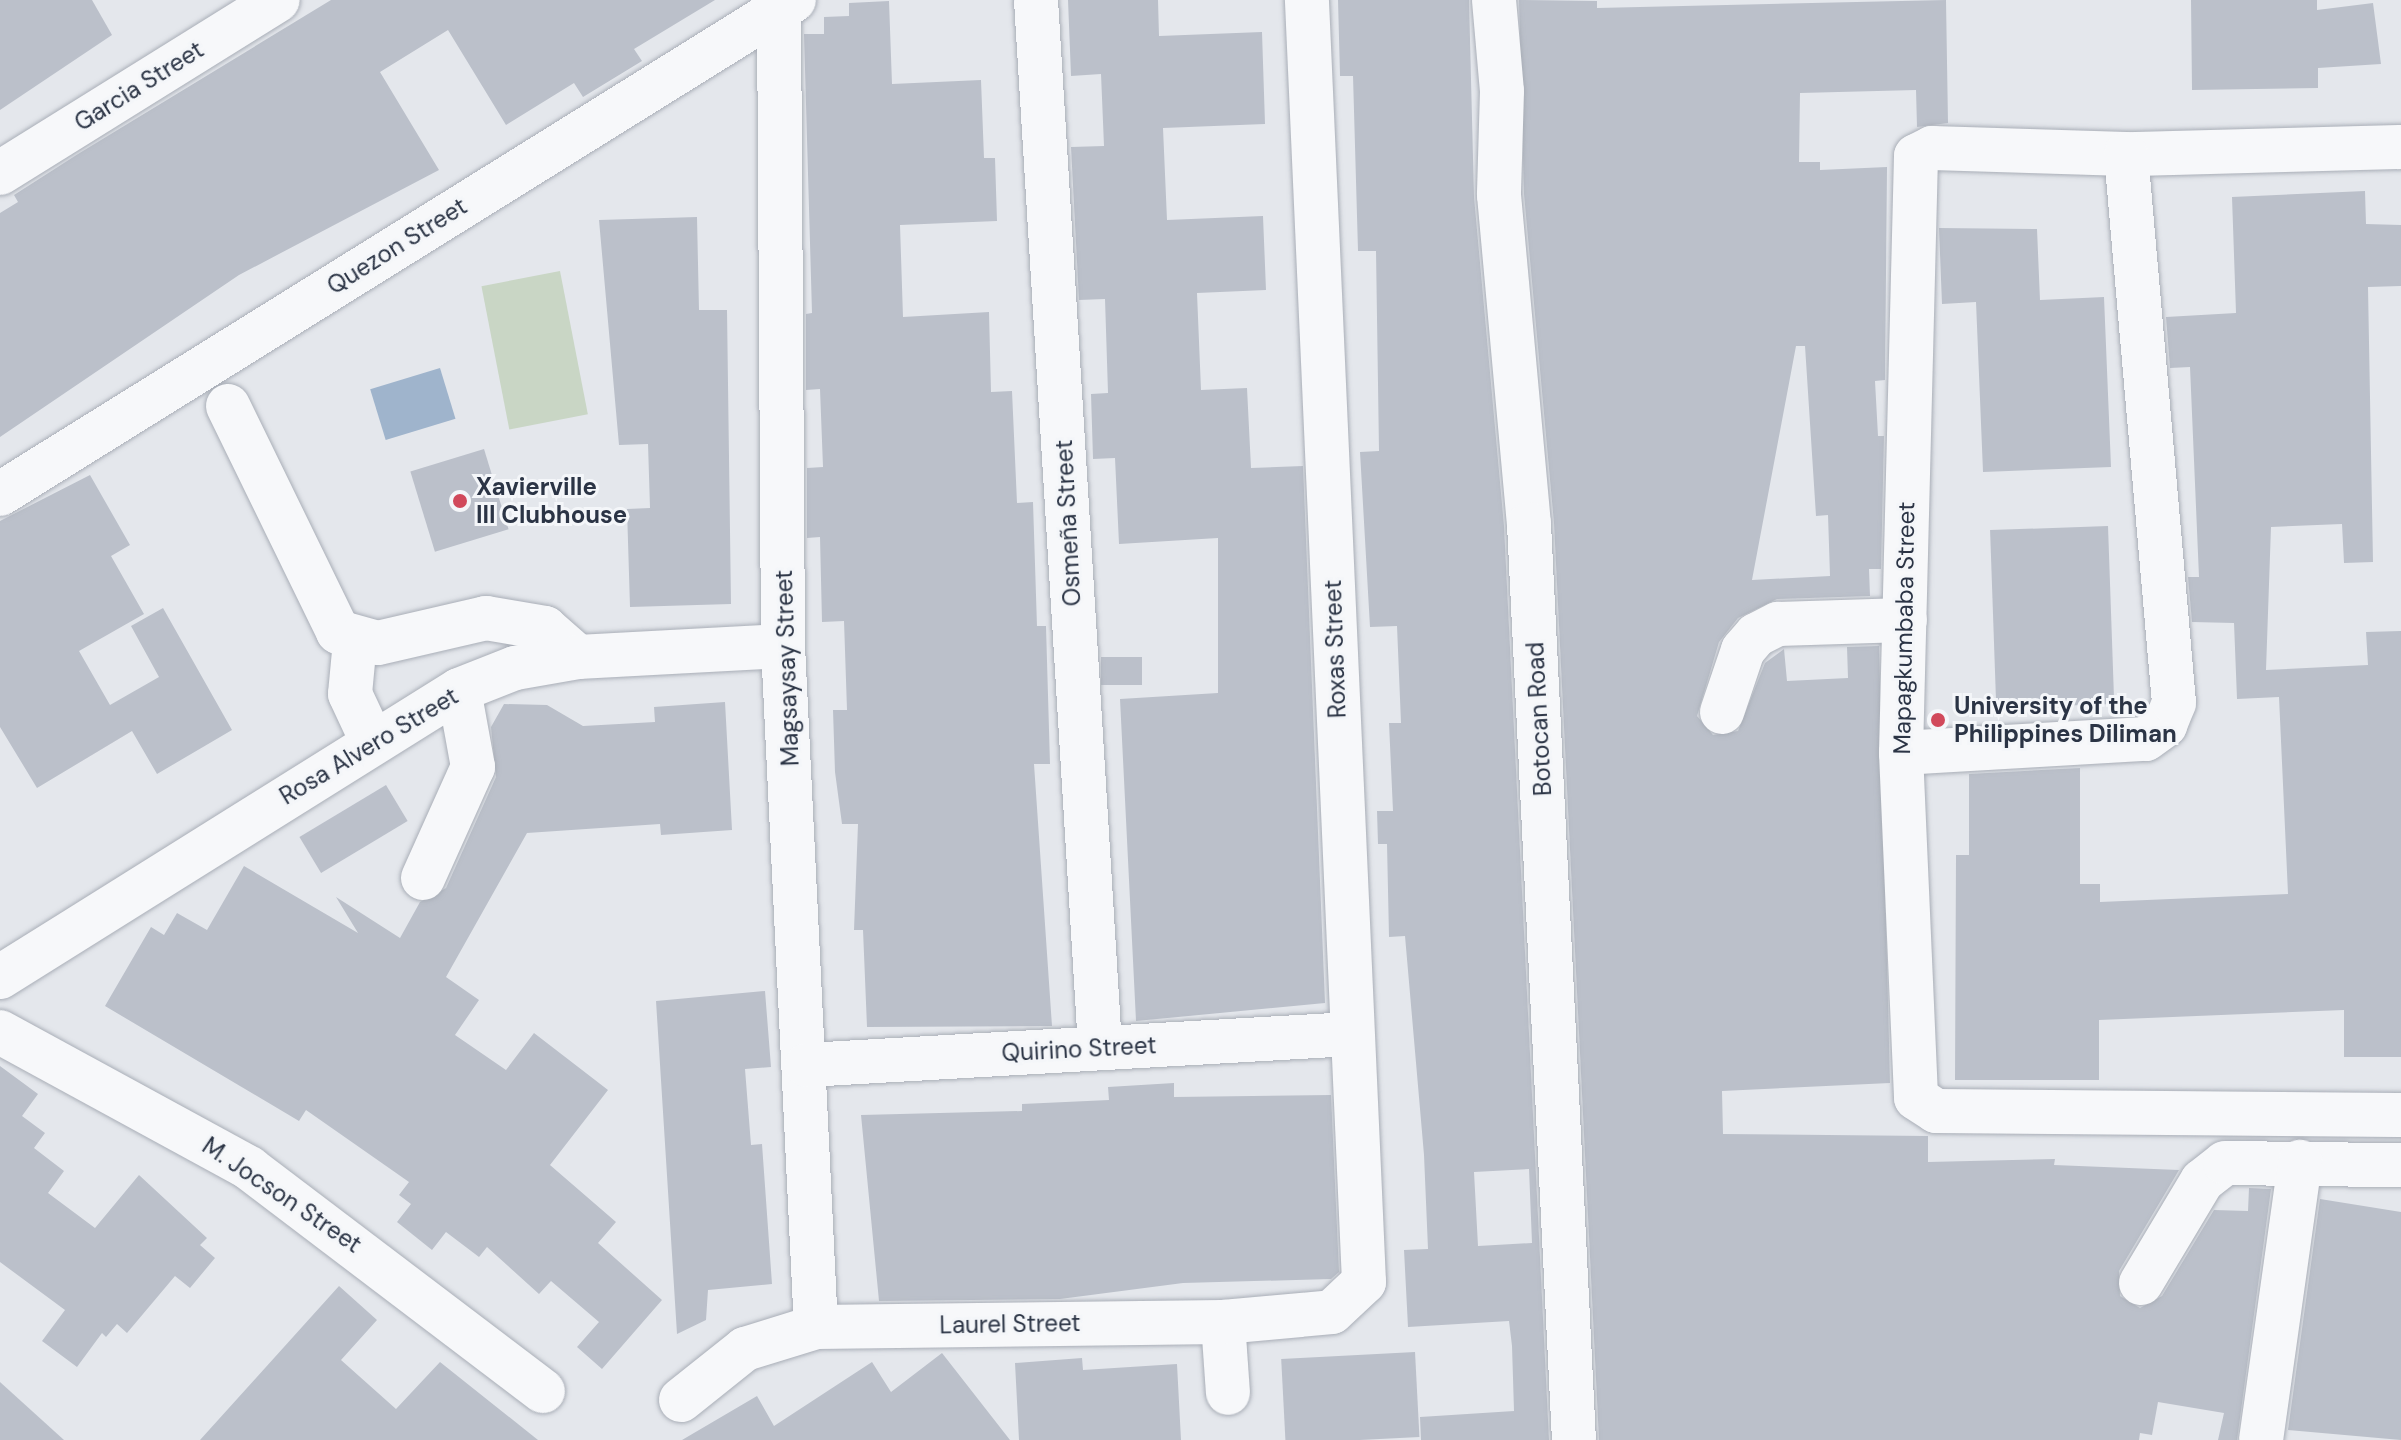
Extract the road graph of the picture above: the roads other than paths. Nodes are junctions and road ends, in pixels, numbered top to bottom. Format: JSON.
{"nodes":[{"id":1,"x":278,"y":0,"type":"edge"},
{"id":2,"x":1036,"y":0,"type":"edge"},
{"id":3,"x":1307,"y":0,"type":"edge"},
{"id":4,"x":1494,"y":0,"type":"edge"},
{"id":5,"x":786,"y":4,"type":"edge"},
{"id":6,"x":2401,"y":147,"type":"edge"},
{"id":7,"x":2126,"y":154,"type":"junction"},
{"id":8,"x":0,"y":173,"type":"edge"},
{"id":9,"x":228,"y":406,"type":"dead end"},
{"id":10,"x":0,"y":494,"type":"edge"},
{"id":11,"x":1905,"y":620,"type":"junction"},
{"id":12,"x":355,"y":641,"type":"junction"},
{"id":13,"x":783,"y":646,"type":"junction"},
{"id":14,"x":578,"y":657,"type":"junction"},
{"id":15,"x":459,"y":690,"type":"junction"},
{"id":16,"x":1722,"y":712,"type":"dead end"},
{"id":17,"x":372,"y":741,"type":"junction"},
{"id":18,"x":1901,"y":753,"type":"junction"},
{"id":19,"x":423,"y":878,"type":"dead end"},
{"id":20,"x":0,"y":977,"type":"edge"},
{"id":21,"x":0,"y":1032,"type":"edge"},
{"id":22,"x":1352,"y":1034,"type":"junction"},
{"id":23,"x":1100,"y":1047,"type":"junction"},
{"id":24,"x":807,"y":1065,"type":"junction"},
{"id":25,"x":2401,"y":1115,"type":"edge"},
{"id":26,"x":2300,"y":1162,"type":"junction"},
{"id":27,"x":2401,"y":1165,"type":"edge"},
{"id":28,"x":2141,"y":1283,"type":"dead end"},
{"id":29,"x":1355,"y":1296,"type":"joint"},
{"id":30,"x":1223,"y":1322,"type":"junction"},
{"id":31,"x":816,"y":1327,"type":"junction"},
{"id":32,"x":543,"y":1391,"type":"dead end"},
{"id":33,"x":1228,"y":1393,"type":"dead end"},
{"id":34,"x":681,"y":1400,"type":"dead end"},
{"id":35,"x":2269,"y":1438,"type":"edge"},
{"id":36,"x":1574,"y":1440,"type":"edge"}],
"edges":[{"from":1,"to":8,"type":"street","name":"Garcia Street"},
{"from":2,"to":23,"type":"street","name":"Osmeña Street"},
{"from":3,"to":22,"type":"street","name":"Roxas Street"},
{"from":4,"to":36,"type":"street","name":"Botocan Road"},
{"from":5,"to":10,"type":"street","name":"Quezon Street"},
{"from":5,"to":13,"type":"street","name":"Magsaysay Street"},
{"from":6,"to":7,"type":"street","name":"Mapagkumbaba Street"},
{"from":7,"to":11,"type":"street","name":"Mapagkumbaba Street"},
{"from":7,"to":18,"type":"street"},
{"from":9,"to":12,"type":"street"},
{"from":11,"to":16,"type":"street"},
{"from":11,"to":18,"type":"street","name":"Mapagkumbaba Street"},
{"from":12,"to":14,"type":"street"},
{"from":12,"to":17,"type":"street"},
{"from":13,"to":14,"type":"street","name":"Rosa Alvero Street"},
{"from":13,"to":24,"type":"street","name":"Magsaysay Street"},
{"from":14,"to":15,"type":"street","name":"Rosa Alvero Street"},
{"from":15,"to":17,"type":"street","name":"Rosa Alvero Street"},
{"from":15,"to":19,"type":"street"},
{"from":17,"to":20,"type":"street","name":"Rosa Alvero Street"},
{"from":18,"to":25,"type":"street","name":"Mapagkumbaba Street"},
{"from":21,"to":32,"type":"street","name":"M. Jocson Street"},
{"from":22,"to":23,"type":"street","name":"Quirino Street"},
{"from":22,"to":29,"type":"street","name":"Roxas Street"},
{"from":23,"to":24,"type":"street","name":"Quirino Street"},
{"from":24,"to":31,"type":"street","name":"Magsaysay Street"},
{"from":26,"to":27,"type":"street"},
{"from":26,"to":28,"type":"street"},
{"from":26,"to":35,"type":"street"},
{"from":29,"to":30,"type":"street","name":"Laurel Street"},
{"from":30,"to":31,"type":"street","name":"Laurel Street"},
{"from":30,"to":33,"type":"street"},
{"from":31,"to":34,"type":"street","name":"Laurel Street"}]}
